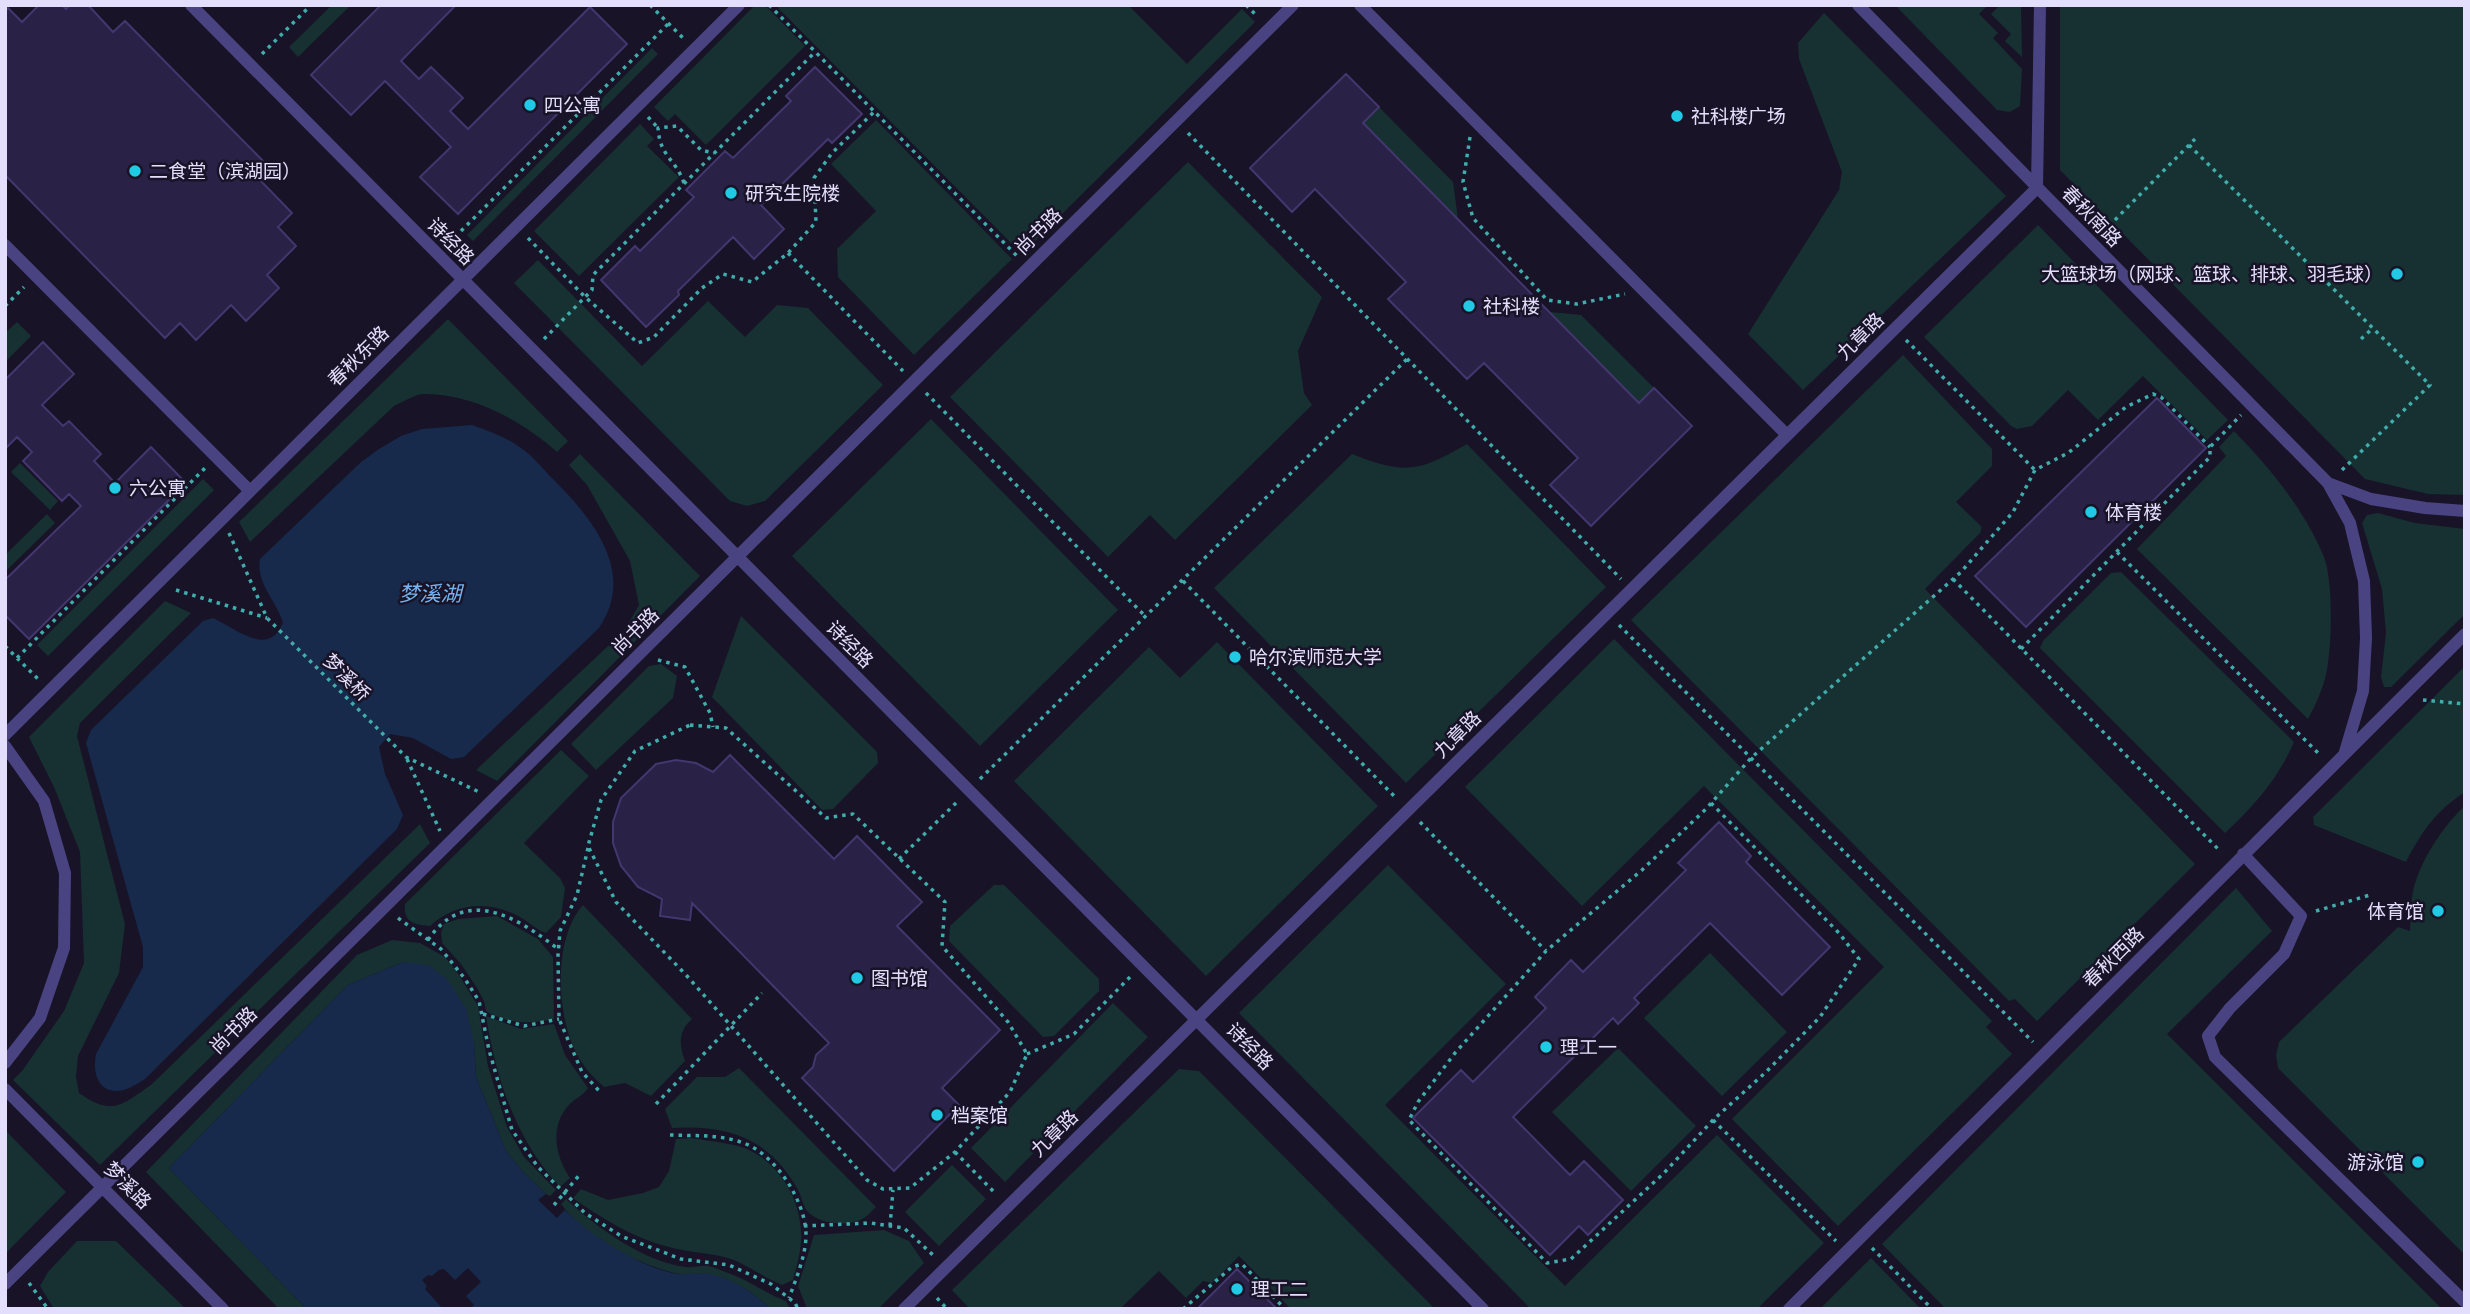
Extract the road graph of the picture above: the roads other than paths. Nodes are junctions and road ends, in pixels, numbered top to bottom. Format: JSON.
{"nodes":[{"id":1,"x":191,"y":5,"type":"edge"},
{"id":2,"x":739,"y":5,"type":"edge"},
{"id":3,"x":1293,"y":5,"type":"edge"},
{"id":4,"x":1360,"y":5,"type":"edge"},
{"id":5,"x":1858,"y":5,"type":"edge"},
{"id":6,"x":2040,"y":5,"type":"edge"},
{"id":7,"x":2037,"y":188,"type":"junction"},
{"id":8,"x":5,"y":245,"type":"edge"},
{"id":9,"x":462,"y":279,"type":"junction"},
{"id":10,"x":1787,"y":435,"type":"junction"},
{"id":11,"x":2328,"y":483,"type":"junction"},
{"id":12,"x":250,"y":491,"type":"junction"},
{"id":13,"x":2465,"y":511,"type":"edge"},
{"id":14,"x":737,"y":557,"type":"junction"},
{"id":15,"x":2465,"y":634,"type":"edge"},
{"id":16,"x":5,"y":735,"type":"edge"},
{"id":17,"x":5,"y":746,"type":"edge"},
{"id":18,"x":2345,"y":752,"type":"junction"},
{"id":19,"x":2243,"y":854,"type":"junction"},
{"id":20,"x":1196,"y":1019,"type":"junction"},
{"id":21,"x":5,"y":1063,"type":"edge"},
{"id":22,"x":5,"y":1089,"type":"edge"},
{"id":23,"x":103,"y":1187,"type":"junction"},
{"id":24,"x":5,"y":1284,"type":"edge"},
{"id":25,"x":2465,"y":1302,"type":"edge"},
{"id":26,"x":223,"y":1309,"type":"edge"},
{"id":27,"x":904,"y":1309,"type":"edge"},
{"id":28,"x":1483,"y":1309,"type":"edge"},
{"id":29,"x":1789,"y":1309,"type":"edge"}],
"edges":[{"from":1,"to":9,"type":"lane","name":"诗经路"},
{"from":2,"to":9,"type":"lane","name":"春秋东路"},
{"from":3,"to":14,"type":"lane","name":"尚书路"},
{"from":4,"to":10,"type":"lane"},
{"from":5,"to":7,"type":"lane","name":"春秋南路"},
{"from":6,"to":7,"type":"lane"},
{"from":7,"to":10,"type":"lane","name":"九章路"},
{"from":7,"to":11,"type":"lane","name":"春秋南路"},
{"from":8,"to":12,"type":"lane"},
{"from":9,"to":12,"type":"lane","name":"春秋东路"},
{"from":9,"to":14,"type":"lane","name":"诗经路"},
{"from":10,"to":20,"type":"lane","name":"九章路"},
{"from":11,"to":13,"type":"lane","name":"春秋南路"},
{"from":11,"to":18,"type":"lane","name":"春秋南路"},
{"from":12,"to":16,"type":"lane","name":"春秋东路"},
{"from":14,"to":20,"type":"lane","name":"诗经路"},
{"from":14,"to":23,"type":"lane","name":"尚书路"},
{"from":15,"to":18,"type":"lane","name":"春秋西路"},
{"from":17,"to":21,"type":"lane"},
{"from":18,"to":19,"type":"lane","name":"春秋西路"},
{"from":19,"to":25,"type":"lane"},
{"from":19,"to":29,"type":"lane","name":"春秋西路"},
{"from":20,"to":27,"type":"lane","name":"九章路"},
{"from":20,"to":28,"type":"lane","name":"诗经路"},
{"from":22,"to":23,"type":"lane","name":"梦溪路"},
{"from":23,"to":24,"type":"lane","name":"尚书路"},
{"from":23,"to":26,"type":"lane","name":"梦溪路"}]}
